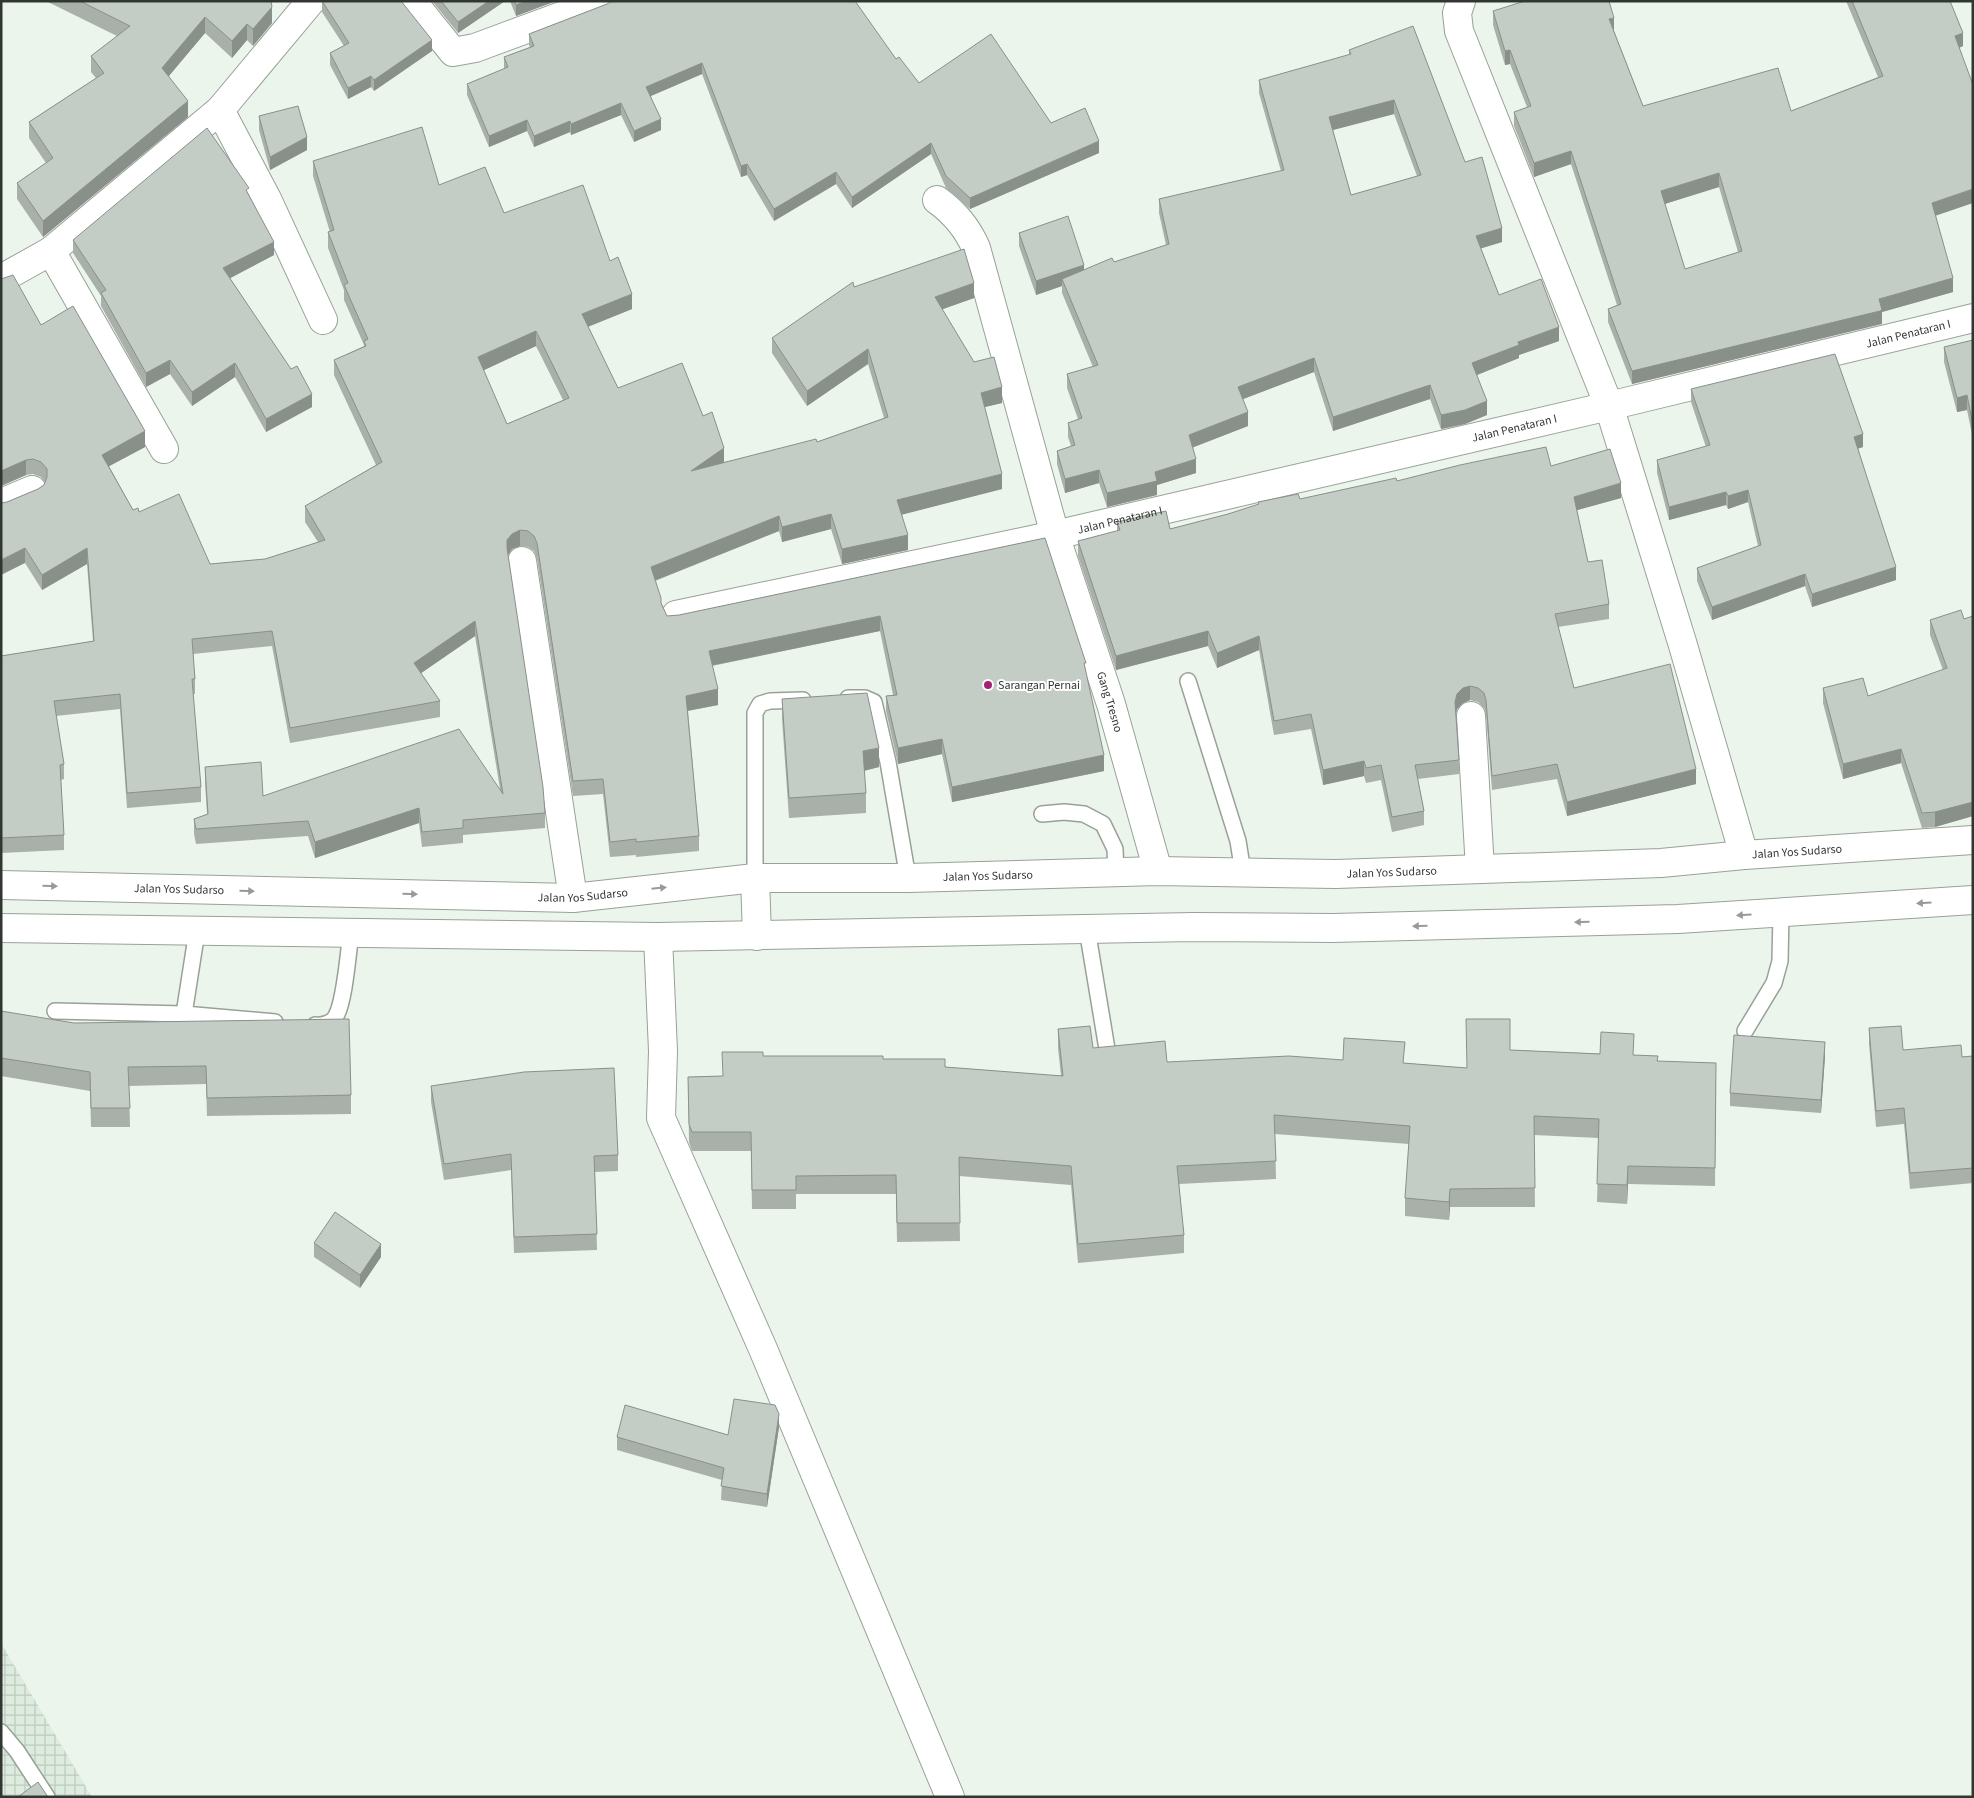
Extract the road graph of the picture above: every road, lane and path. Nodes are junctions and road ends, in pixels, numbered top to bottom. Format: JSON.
{"nodes":[{"id":1,"x":412,"y":1,"type":"edge"},
{"id":2,"x":602,"y":1,"type":"edge"},
{"id":3,"x":1461,"y":1,"type":"edge"},
{"id":4,"x":305,"y":3,"type":"edge"},
{"id":5,"x":220,"y":110,"type":"junction"},
{"id":6,"x":937,"y":200,"type":"dead end"},
{"id":7,"x":51,"y":251,"type":"junction"},
{"id":8,"x":1,"y":279,"type":"edge"},
{"id":9,"x":1973,"y":318,"type":"edge"},
{"id":10,"x":323,"y":320,"type":"dead end"},
{"id":11,"x":1609,"y":406,"type":"junction"},
{"id":12,"x":164,"y":449,"type":"dead end"},
{"id":13,"x":32,"y":490,"type":"edge"},
{"id":14,"x":1,"y":503,"type":"edge"},
{"id":15,"x":1055,"y":535,"type":"junction"},
{"id":16,"x":522,"y":561,"type":"dead end"},
{"id":17,"x":676,"y":615,"type":"edge"},
{"id":18,"x":1188,"y":681,"type":"dead end"},
{"id":19,"x":837,"y":699,"type":"edge"},
{"id":20,"x":818,"y":700,"type":"edge"},
{"id":21,"x":1471,"y":716,"type":"dead end"},
{"id":22,"x":1042,"y":814,"type":"dead end"},
{"id":23,"x":1973,"y":840,"type":"edge"},
{"id":24,"x":1744,"y":855,"type":"junction"},
{"id":25,"x":1480,"y":869,"type":"junction"},
{"id":26,"x":1158,"y":871,"type":"junction"},
{"id":27,"x":1116,"y":872,"type":"junction"},
{"id":28,"x":1243,"y":872,"type":"junction"},
{"id":29,"x":755,"y":878,"type":"junction"},
{"id":30,"x":908,"y":878,"type":"junction"},
{"id":31,"x":1,"y":885,"type":"edge"},
{"id":32,"x":572,"y":898,"type":"junction"},
{"id":33,"x":1973,"y":900,"type":"edge"},
{"id":34,"x":1781,"y":912,"type":"junction"},
{"id":35,"x":1,"y":928,"type":"edge"},
{"id":36,"x":1087,"y":929,"type":"junction"},
{"id":37,"x":197,"y":931,"type":"junction"},
{"id":38,"x":351,"y":933,"type":"junction"},
{"id":39,"x":758,"y":936,"type":"junction"},
{"id":40,"x":658,"y":938,"type":"junction"},
{"id":41,"x":55,"y":1011,"type":"dead end"},
{"id":42,"x":184,"y":1014,"type":"junction"},
{"id":43,"x":1745,"y":1031,"type":"dead end"},
{"id":44,"x":1108,"y":1055,"type":"edge"},
{"id":45,"x":1,"y":1732,"type":"edge"},
{"id":46,"x":47,"y":1797,"type":"edge"},
{"id":47,"x":950,"y":1797,"type":"edge"}],
"edges":[{"from":1,"to":2,"type":"main road"},
{"from":3,"to":11,"type":"main road"},
{"from":4,"to":5,"type":"main road"},
{"from":5,"to":7,"type":"main road"},
{"from":5,"to":10,"type":"main road"},
{"from":6,"to":15,"type":"main road","name":"Gang Tresno"},
{"from":7,"to":8,"type":"main road"},
{"from":7,"to":12,"type":"main road"},
{"from":9,"to":11,"type":"main road","name":"Jalan Penataran I"},
{"from":11,"to":15,"type":"main road","name":"Jalan Penataran I"},
{"from":11,"to":24,"type":"main road"},
{"from":13,"to":14,"type":"main road"},
{"from":15,"to":17,"type":"main road","name":"Jalan Penataran I"},
{"from":15,"to":26,"type":"main road","name":"Gang Tresno"},
{"from":16,"to":32,"type":"main road"},
{"from":18,"to":28,"type":"lane"},
{"from":19,"to":30,"type":"lane"},
{"from":20,"to":29,"type":"lane"},
{"from":21,"to":25,"type":"main road"},
{"from":22,"to":27,"type":"lane"},
{"from":23,"to":24,"type":"main road","name":"Jalan Yos Sudarso"},
{"from":24,"to":25,"type":"main road","name":"Jalan Yos Sudarso"},
{"from":25,"to":28,"type":"main road","name":"Jalan Yos Sudarso"},
{"from":26,"to":27,"type":"main road","name":"Jalan Yos Sudarso"},
{"from":26,"to":28,"type":"main road","name":"Jalan Yos Sudarso"},
{"from":27,"to":30,"type":"main road","name":"Jalan Yos Sudarso"},
{"from":29,"to":30,"type":"main road","name":"Jalan Yos Sudarso"},
{"from":32,"to":29,"type":"main road","name":"Jalan Yos Sudarso","one_way":true},
{"from":29,"to":39,"type":"main road"},
{"from":31,"to":32,"type":"main road","name":"Jalan Yos Sudarso","one_way":true},
{"from":33,"to":34,"type":"main road","one_way":true},
{"from":34,"to":36,"type":"main road","one_way":true},
{"from":34,"to":43,"type":"lane"},
{"from":35,"to":37,"type":"main road"},
{"from":36,"to":39,"type":"main road"},
{"from":36,"to":44,"type":"lane"},
{"from":37,"to":38,"type":"main road"},
{"from":37,"to":42,"type":"lane"},
{"from":38,"to":40,"type":"main road"},
{"from":38,"to":42,"type":"lane"},
{"from":39,"to":40,"type":"main road"},
{"from":40,"to":47,"type":"main road"},
{"from":41,"to":42,"type":"lane"},
{"from":45,"to":46,"type":"lane"}]}
